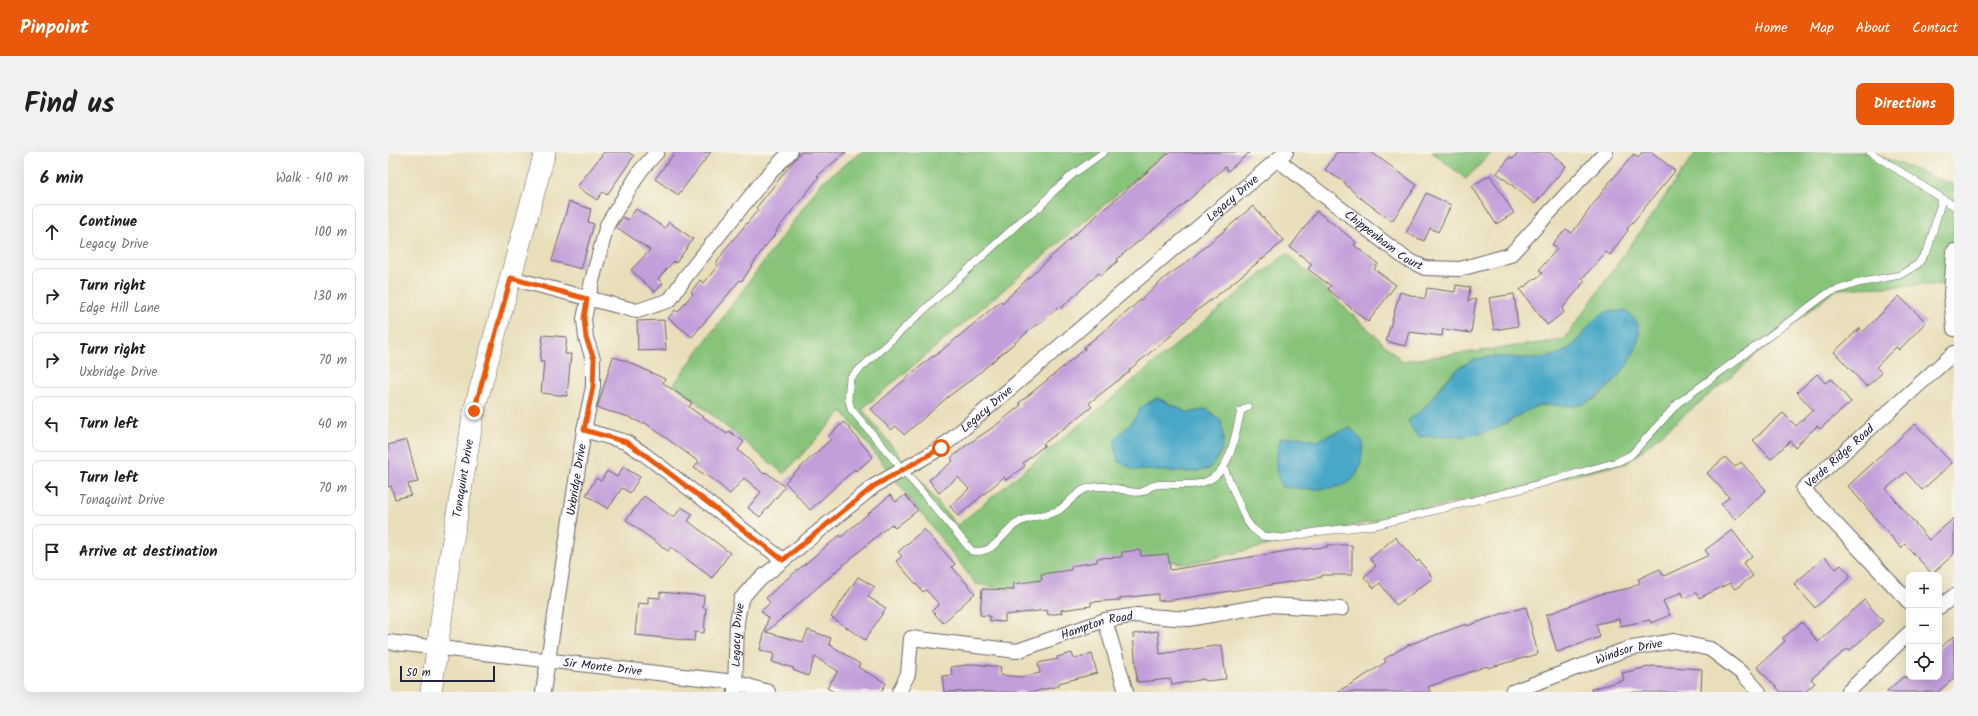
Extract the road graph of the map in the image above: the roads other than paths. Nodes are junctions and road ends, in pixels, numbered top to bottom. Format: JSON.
{"nodes":[{"id":1,"x":545,"y":152,"type":"edge"},
{"id":2,"x":657,"y":152,"type":"edge"},
{"id":3,"x":790,"y":152,"type":"edge"},
{"id":4,"x":1104,"y":152,"type":"edge"},
{"id":5,"x":1606,"y":152,"type":"edge"},
{"id":6,"x":1870,"y":152,"type":"edge"},
{"id":7,"x":1282,"y":156,"type":"edge"},
{"id":8,"x":1942,"y":199,"type":"junction"},
{"id":9,"x":1954,"y":206,"type":"edge"},
{"id":10,"x":1954,"y":251,"type":"edge"},
{"id":11,"x":511,"y":278,"type":"junction"},
{"id":12,"x":587,"y":299,"type":"junction"},
{"id":13,"x":1954,"y":329,"type":"edge"},
{"id":14,"x":1954,"y":353,"type":"edge"},
{"id":15,"x":1248,"y":407,"type":"dead end"},
{"id":16,"x":584,"y":430,"type":"junction"},
{"id":17,"x":1224,"y":468,"type":"junction"},
{"id":18,"x":903,"y":469,"type":"junction"},
{"id":19,"x":783,"y":560,"type":"junction"},
{"id":20,"x":1954,"y":596,"type":"edge"},
{"id":21,"x":1906,"y":599,"type":"edge"},
{"id":22,"x":1942,"y":605,"type":"edge"},
{"id":23,"x":1341,"y":609,"type":"dead end"},
{"id":24,"x":1106,"y":620,"type":"junction"},
{"id":25,"x":1906,"y":636,"type":"edge"},
{"id":26,"x":388,"y":642,"type":"edge"},
{"id":27,"x":437,"y":648,"type":"junction"},
{"id":28,"x":548,"y":662,"type":"junction"},
{"id":29,"x":735,"y":687,"type":"edge"},
{"id":30,"x":431,"y":692,"type":"edge"},
{"id":31,"x":543,"y":692,"type":"edge"},
{"id":32,"x":768,"y":692,"type":"edge"},
{"id":33,"x":899,"y":692,"type":"edge"},
{"id":34,"x":1126,"y":692,"type":"edge"},
{"id":35,"x":1512,"y":692,"type":"edge"},
{"id":36,"x":1759,"y":692,"type":"edge"},
{"id":37,"x":1848,"y":692,"type":"edge"}],
"edges":[{"from":1,"to":11,"type":"street","name":"Tonaquint Drive"},
{"from":2,"to":12,"type":"street","name":"Uxbridge Drive"},
{"from":3,"to":12,"type":"street"},
{"from":4,"to":18,"type":"lane"},
{"from":5,"to":7,"type":"street","name":"Chippenham Court"},
{"from":6,"to":8,"type":"lane"},
{"from":7,"to":18,"type":"street","name":"Legacy Drive"},
{"from":8,"to":9,"type":"lane"},
{"from":8,"to":17,"type":"lane"},
{"from":10,"to":13,"type":"street"},
{"from":11,"to":12,"type":"street"},
{"from":11,"to":27,"type":"street","name":"Tonaquint Drive"},
{"from":12,"to":16,"type":"street","name":"Uxbridge Drive"},
{"from":14,"to":21,"type":"street","name":"Verde Ridge Road"},
{"from":15,"to":17,"type":"lane"},
{"from":16,"to":19,"type":"street"},
{"from":16,"to":28,"type":"street","name":"Uxbridge Drive"},
{"from":17,"to":18,"type":"lane"},
{"from":18,"to":19,"type":"street","name":"Legacy Drive"},
{"from":19,"to":29,"type":"street","name":"Legacy Drive"},
{"from":20,"to":22,"type":"street"},
{"from":23,"to":24,"type":"street","name":"Hampton Road"},
{"from":24,"to":33,"type":"street","name":"Hampton Road"},
{"from":24,"to":34,"type":"street"},
{"from":25,"to":37,"type":"street"},
{"from":26,"to":27,"type":"street","name":"Sir Monte Drive"},
{"from":27,"to":28,"type":"street","name":"Sir Monte Drive"},
{"from":27,"to":30,"type":"street","name":"Tonaquint Drive"},
{"from":28,"to":29,"type":"street","name":"Sir Monte Drive"},
{"from":28,"to":31,"type":"street","name":"Uxbridge Drive"},
{"from":29,"to":32,"type":"street","name":"Sir Monte Drive"},
{"from":35,"to":36,"type":"street","name":"Windsor Drive"}]}
